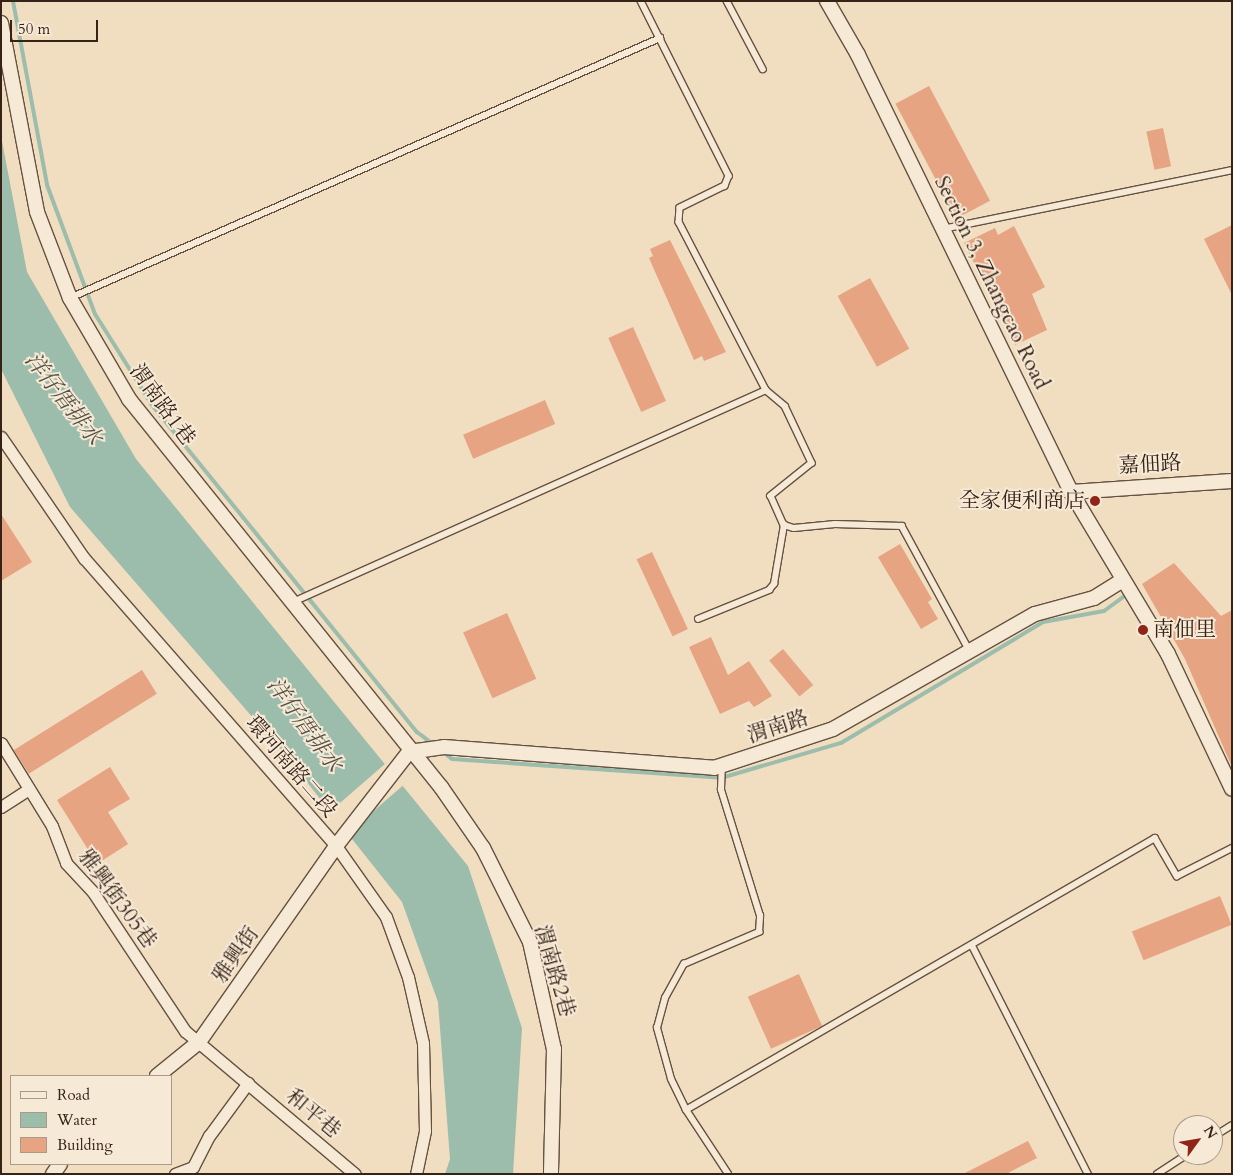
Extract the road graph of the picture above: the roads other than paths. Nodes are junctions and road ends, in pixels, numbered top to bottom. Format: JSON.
{"nodes":[{"id":1,"x":641,"y":1,"type":"edge"},
{"id":2,"x":727,"y":1,"type":"edge"},
{"id":3,"x":827,"y":1,"type":"edge"},
{"id":4,"x":1,"y":23,"type":"edge"},
{"id":5,"x":660,"y":38,"type":"junction"},
{"id":6,"x":763,"y":69,"type":"dead end"},
{"id":7,"x":1232,"y":170,"type":"edge"},
{"id":8,"x":942,"y":229,"type":"junction"},
{"id":9,"x":70,"y":298,"type":"junction"},
{"id":10,"x":766,"y":390,"type":"junction"},
{"id":11,"x":1,"y":437,"type":"edge"},
{"id":12,"x":1232,"y":481,"type":"edge"},
{"id":13,"x":1071,"y":492,"type":"junction"},
{"id":14,"x":784,"y":525,"type":"junction"},
{"id":15,"x":1123,"y":580,"type":"junction"},
{"id":16,"x":291,"y":603,"type":"junction"},
{"id":17,"x":698,"y":619,"type":"dead end"},
{"id":18,"x":971,"y":652,"type":"junction"},
{"id":19,"x":1,"y":743,"type":"edge"},
{"id":20,"x":409,"y":752,"type":"junction"},
{"id":21,"x":722,"y":765,"type":"junction"},
{"id":22,"x":29,"y":789,"type":"junction"},
{"id":23,"x":1232,"y":789,"type":"edge"},
{"id":24,"x":1,"y":807,"type":"edge"},
{"id":25,"x":336,"y":846,"type":"junction"},
{"id":26,"x":1232,"y":848,"type":"edge"},
{"id":27,"x":972,"y":945,"type":"junction"},
{"id":28,"x":199,"y":1042,"type":"junction"},
{"id":29,"x":158,"y":1075,"type":"edge"},
{"id":30,"x":248,"y":1083,"type":"junction"},
{"id":31,"x":686,"y":1110,"type":"junction"},
{"id":32,"x":1173,"y":1164,"type":"edge"},
{"id":33,"x":175,"y":1174,"type":"edge"},
{"id":34,"x":355,"y":1174,"type":"edge"},
{"id":35,"x":416,"y":1174,"type":"edge"},
{"id":36,"x":551,"y":1174,"type":"edge"},
{"id":37,"x":728,"y":1174,"type":"edge"},
{"id":38,"x":1088,"y":1174,"type":"edge"},
{"id":39,"x":1157,"y":1174,"type":"edge"}],
"edges":[{"from":1,"to":5,"type":"lane"},
{"from":2,"to":6,"type":"lane"},
{"from":3,"to":8,"type":"street","name":"Section 3, Zhangcao Road"},
{"from":4,"to":9,"type":"street","name":"渭南路1巷"},
{"from":5,"to":9,"type":"lane"},
{"from":5,"to":10,"type":"lane"},
{"from":7,"to":8,"type":"lane"},
{"from":8,"to":13,"type":"street","name":"Section 3, Zhangcao Road"},
{"from":9,"to":16,"type":"street","name":"渭南路1巷"},
{"from":10,"to":14,"type":"lane"},
{"from":10,"to":16,"type":"lane"},
{"from":11,"to":25,"type":"street","name":"環河南路二段"},
{"from":12,"to":13,"type":"street","name":"嘉佃路"},
{"from":13,"to":15,"type":"street","name":"Section 3, Zhangcao Road"},
{"from":14,"to":17,"type":"lane"},
{"from":14,"to":18,"type":"lane"},
{"from":15,"to":18,"type":"street","name":"渭南路"},
{"from":15,"to":23,"type":"street","name":"Section 3, Zhangcao Road"},
{"from":16,"to":20,"type":"street","name":"渭南路1巷"},
{"from":18,"to":21,"type":"street","name":"渭南路"},
{"from":19,"to":22,"type":"street","name":"雅興街305巷"},
{"from":20,"to":21,"type":"street","name":"渭南路"},
{"from":20,"to":25,"type":"street","name":"雅興街"},
{"from":20,"to":36,"type":"street","name":"渭南路2巷"},
{"from":21,"to":31,"type":"lane"},
{"from":22,"to":24,"type":"street"},
{"from":22,"to":28,"type":"street","name":"雅興街305巷"},
{"from":25,"to":28,"type":"street","name":"雅興街"},
{"from":25,"to":35,"type":"street","name":"環河南路二段"},
{"from":26,"to":27,"type":"lane"},
{"from":27,"to":31,"type":"lane"},
{"from":27,"to":38,"type":"lane"},
{"from":28,"to":29,"type":"street","name":"雅興街"},
{"from":28,"to":30,"type":"street","name":"和平巷"},
{"from":30,"to":33,"type":"street"},
{"from":30,"to":34,"type":"street","name":"和平巷"},
{"from":31,"to":37,"type":"lane"},
{"from":32,"to":39,"type":"lane"}]}
